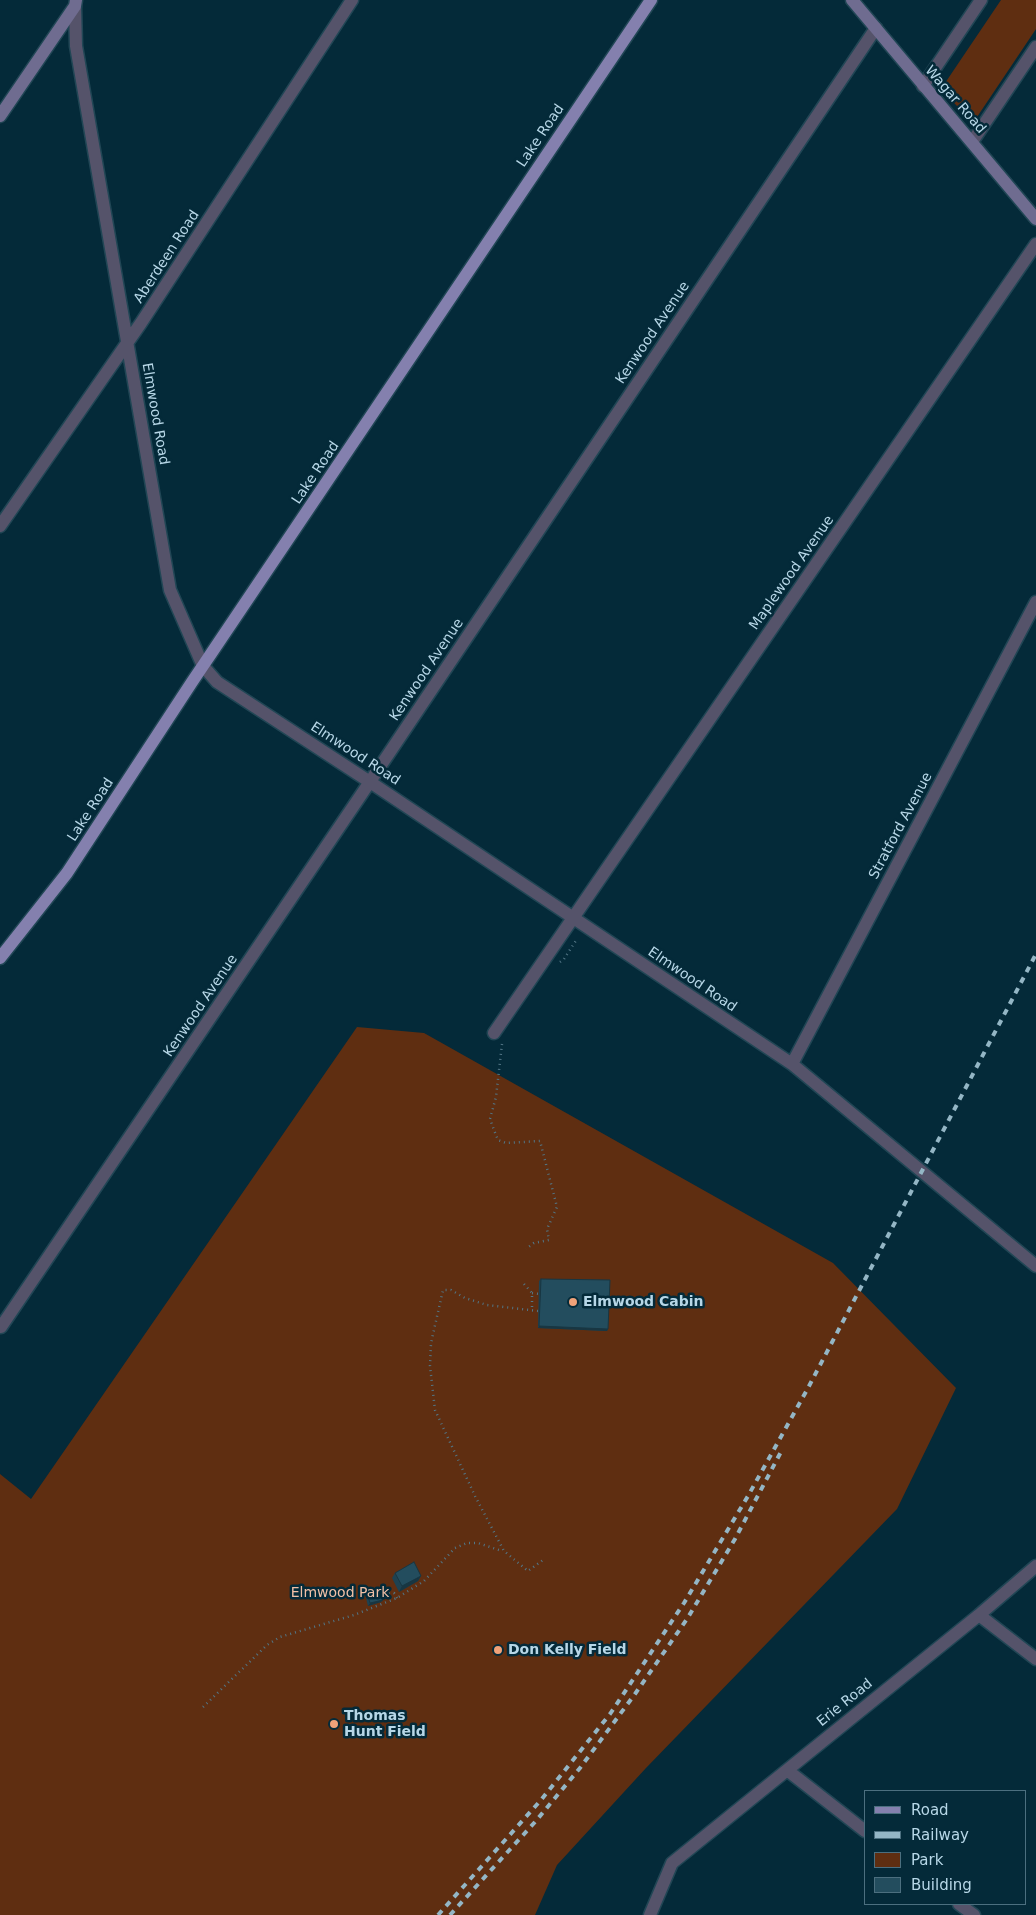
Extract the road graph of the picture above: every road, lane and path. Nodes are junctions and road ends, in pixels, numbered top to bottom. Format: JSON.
{"nodes":[{"id":1,"x":352,"y":0,"type":"edge"},
{"id":2,"x":651,"y":0,"type":"edge"},
{"id":3,"x":852,"y":0,"type":"edge"},
{"id":4,"x":981,"y":0,"type":"edge"},
{"id":5,"x":75,"y":3,"type":"edge"},
{"id":6,"x":876,"y":28,"type":"junction"},
{"id":7,"x":1036,"y":47,"type":"edge"},
{"id":8,"x":923,"y":86,"type":"junction"},
{"id":9,"x":0,"y":116,"type":"edge"},
{"id":10,"x":972,"y":142,"type":"junction"},
{"id":11,"x":1036,"y":218,"type":"edge"},
{"id":12,"x":1036,"y":244,"type":"edge"},
{"id":13,"x":128,"y":341,"type":"junction"},
{"id":14,"x":0,"y":526,"type":"edge"},
{"id":15,"x":1036,"y":602,"type":"edge"},
{"id":16,"x":203,"y":666,"type":"junction"},
{"id":17,"x":370,"y":782,"type":"junction"},
{"id":18,"x":572,"y":918,"type":"junction"},
{"id":19,"x":576,"y":940,"type":"dead end"},
{"id":20,"x":0,"y":958,"type":"edge"},
{"id":21,"x":558,"y":963,"type":"dead end"},
{"id":22,"x":499,"y":1036,"type":"joint"},
{"id":23,"x":792,"y":1064,"type":"junction"},
{"id":24,"x":526,"y":1249,"type":"dead end"},
{"id":25,"x":1034,"y":1259,"type":"edge"},
{"id":26,"x":524,"y":1284,"type":"dead end"},
{"id":27,"x":532,"y":1293,"type":"junction"},
{"id":28,"x":539,"y":1294,"type":"edge"},
{"id":29,"x":532,"y":1310,"type":"junction"},
{"id":30,"x":538,"y":1311,"type":"edge"},
{"id":31,"x":1,"y":1326,"type":"edge"},
{"id":32,"x":504,"y":1551,"type":"junction"},
{"id":33,"x":543,"y":1560,"type":"dead end"},
{"id":34,"x":1036,"y":1566,"type":"edge"},
{"id":35,"x":379,"y":1595,"type":"edge"},
{"id":36,"x":397,"y":1598,"type":"junction"},
{"id":37,"x":979,"y":1615,"type":"junction"},
{"id":38,"x":1036,"y":1659,"type":"edge"},
{"id":39,"x":203,"y":1708,"type":"dead end"},
{"id":40,"x":787,"y":1770,"type":"junction"},
{"id":41,"x":864,"y":1829,"type":"edge"},
{"id":42,"x":960,"y":1905,"type":"edge"},
{"id":43,"x":650,"y":1915,"type":"edge"},
{"id":44,"x":974,"y":1915,"type":"edge"}],
"edges":[{"from":1,"to":13,"type":"street","name":"Aberdeen Road"},
{"from":2,"to":16,"type":"main road","name":"Lake Road"},
{"from":3,"to":6,"type":"street","name":"Wagar Road"},
{"from":4,"to":8,"type":"street"},
{"from":5,"to":9,"type":"street"},
{"from":5,"to":13,"type":"street","name":"Elmwood Road"},
{"from":6,"to":8,"type":"street","name":"Wagar Road"},
{"from":6,"to":17,"type":"street","name":"Kenwood Avenue"},
{"from":7,"to":10,"type":"street"},
{"from":8,"to":10,"type":"street","name":"Wagar Road"},
{"from":10,"to":11,"type":"street","name":"Wagar Road"},
{"from":12,"to":18,"type":"street","name":"Maplewood Avenue"},
{"from":13,"to":14,"type":"street","name":"Aberdeen Road"},
{"from":13,"to":16,"type":"street","name":"Elmwood Road"},
{"from":15,"to":23,"type":"street","name":"Stratford Avenue"},
{"from":16,"to":17,"type":"street","name":"Elmwood Road"},
{"from":16,"to":20,"type":"main road","name":"Lake Road"},
{"from":17,"to":18,"type":"street","name":"Elmwood Road"},
{"from":17,"to":31,"type":"street","name":"Kenwood Avenue"},
{"from":18,"to":22,"type":"street","name":"Maplewood Avenue"},
{"from":18,"to":23,"type":"street","name":"Elmwood Road"},
{"from":19,"to":21,"type":"path"},
{"from":22,"to":24,"type":"path"},
{"from":23,"to":25,"type":"street","name":"Elmwood Road"},
{"from":26,"to":27,"type":"path"},
{"from":27,"to":28,"type":"path"},
{"from":27,"to":29,"type":"path"},
{"from":29,"to":30,"type":"path"},
{"from":29,"to":32,"type":"path"},
{"from":32,"to":33,"type":"path"},
{"from":32,"to":36,"type":"path"},
{"from":34,"to":37,"type":"street","name":"Erie Road"},
{"from":35,"to":36,"type":"path"},
{"from":36,"to":39,"type":"path"},
{"from":37,"to":38,"type":"street"},
{"from":37,"to":40,"type":"street","name":"Erie Road"},
{"from":40,"to":41,"type":"street"},
{"from":40,"to":43,"type":"street","name":"Erie Road"},
{"from":42,"to":44,"type":"street"}]}
